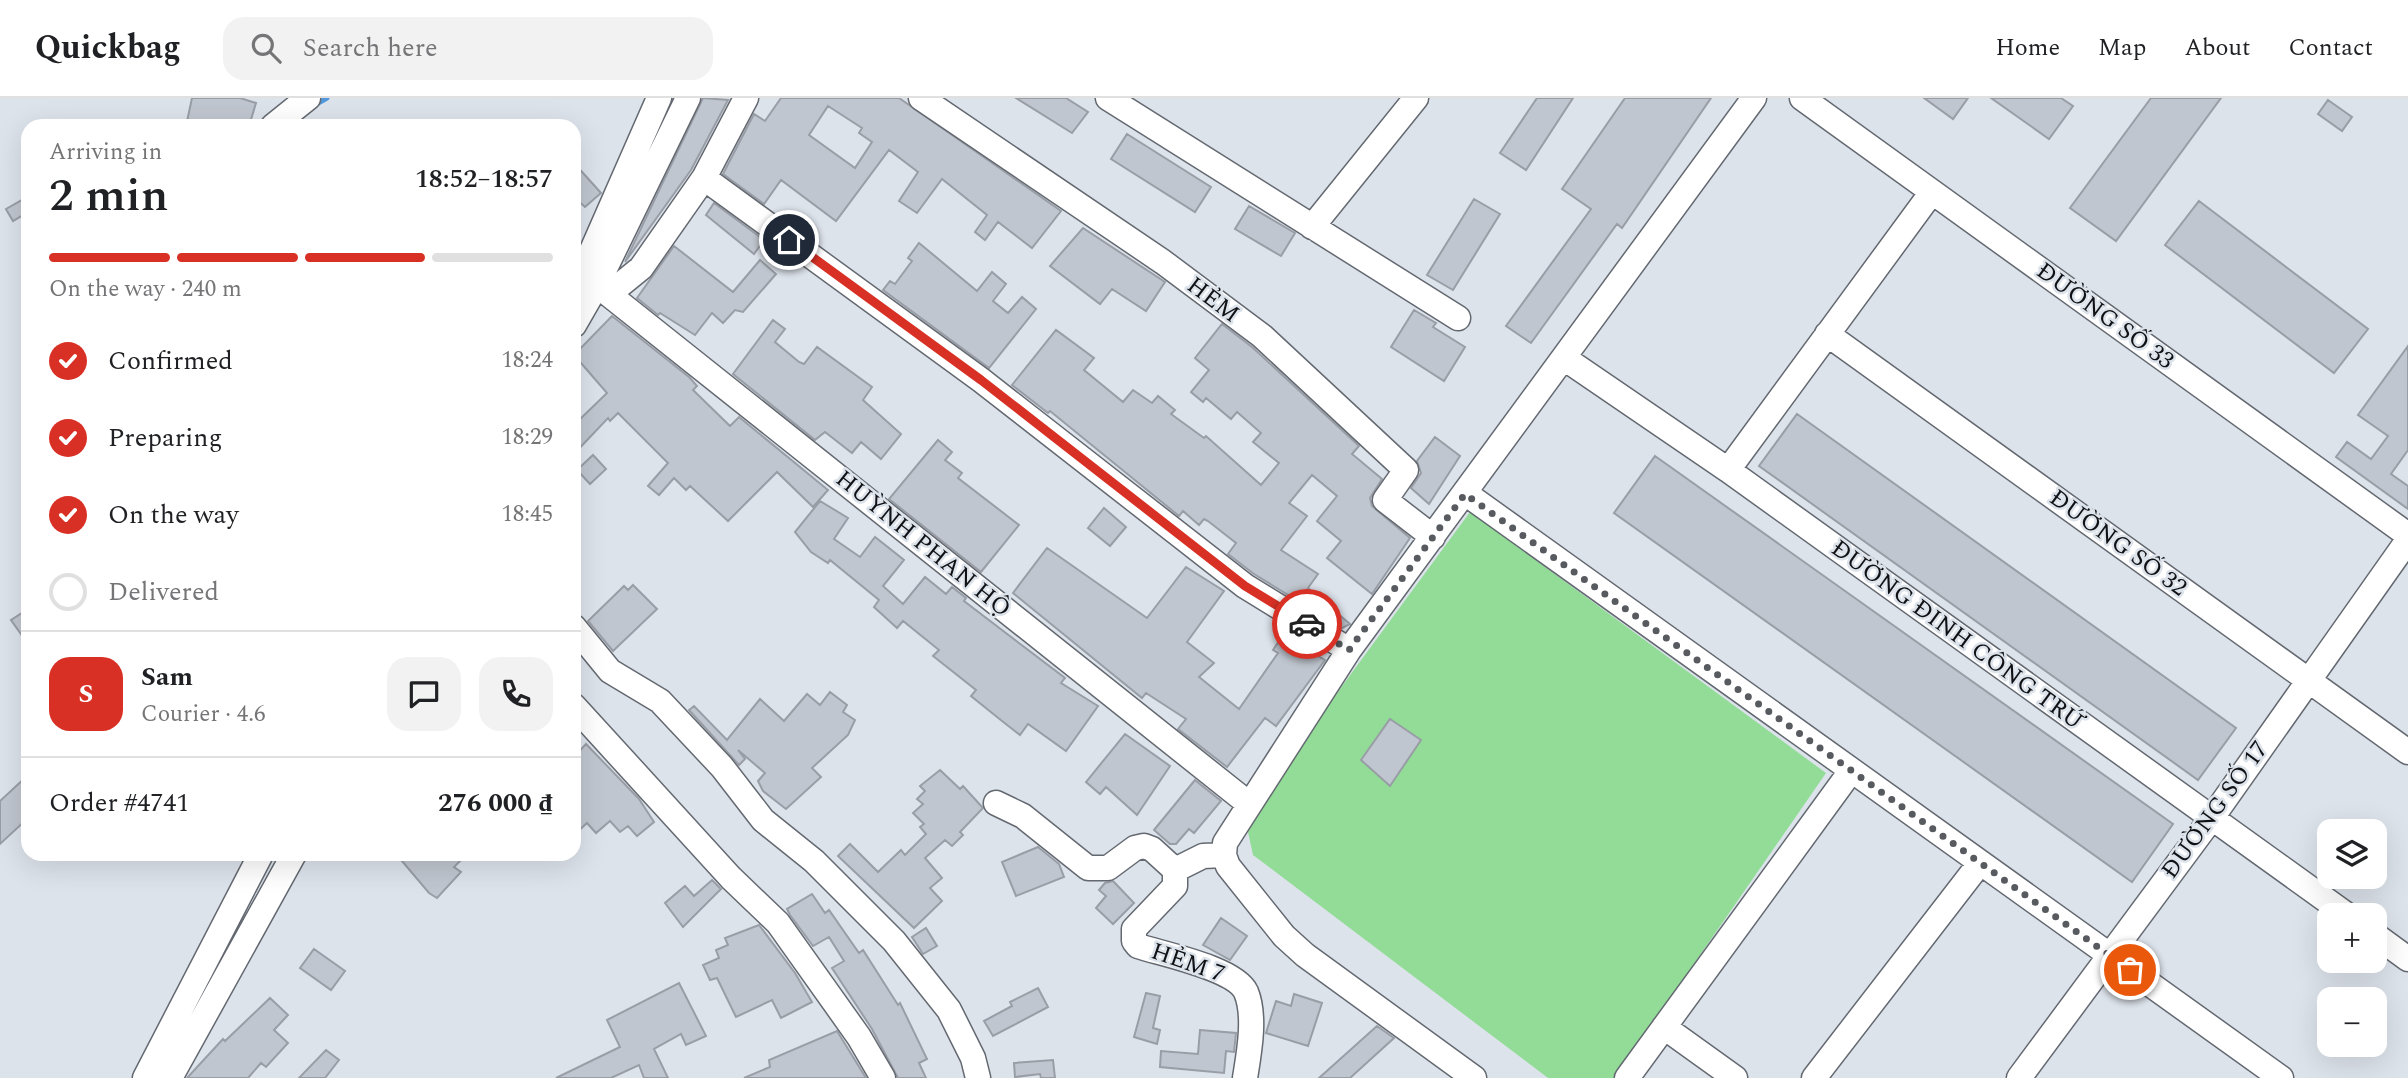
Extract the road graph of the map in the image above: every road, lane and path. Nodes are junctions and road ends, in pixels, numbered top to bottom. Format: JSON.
{"nodes":[{"id":1,"x":308,"y":98,"type":"edge"},
{"id":2,"x":659,"y":98,"type":"edge"},
{"id":3,"x":688,"y":98,"type":"edge"},
{"id":4,"x":746,"y":98,"type":"edge"},
{"id":5,"x":921,"y":98,"type":"edge"},
{"id":6,"x":1108,"y":98,"type":"edge"},
{"id":7,"x":1416,"y":98,"type":"edge"},
{"id":8,"x":1754,"y":98,"type":"edge"},
{"id":9,"x":1802,"y":98,"type":"edge"},
{"id":10,"x":282,"y":119,"type":"edge"},
{"id":11,"x":704,"y":178,"type":"junction"},
{"id":12,"x":1933,"y":192,"type":"junction"},
{"id":13,"x":1312,"y":227,"type":"junction"},
{"id":14,"x":588,"y":282,"type":"edge"},
{"id":15,"x":581,"y":304,"type":"edge"},
{"id":16,"x":1458,"y":318,"type":"dead end"},
{"id":17,"x":1827,"y":334,"type":"junction"},
{"id":18,"x":1564,"y":358,"type":"junction"},
{"id":19,"x":1728,"y":470,"type":"junction"},
{"id":20,"x":1465,"y":494,"type":"junction"},
{"id":21,"x":1433,"y":537,"type":"junction"},
{"id":22,"x":2408,"y":538,"type":"edge"},
{"id":23,"x":581,"y":636,"type":"edge"},
{"id":24,"x":1349,"y":650,"type":"junction"},
{"id":25,"x":2307,"y":680,"type":"junction"},
{"id":26,"x":581,"y":714,"type":"edge"},
{"id":27,"x":2408,"y":752,"type":"edge"},
{"id":28,"x":1851,"y":771,"type":"junction"},
{"id":29,"x":996,"y":803,"type":"dead end"},
{"id":30,"x":1249,"y":804,"type":"junction"},
{"id":31,"x":2211,"y":819,"type":"junction"},
{"id":32,"x":1224,"y":855,"type":"junction"},
{"id":33,"x":257,"y":861,"type":"edge"},
{"id":34,"x":290,"y":861,"type":"edge"},
{"id":35,"x":1980,"y":863,"type":"junction"},
{"id":36,"x":1175,"y":870,"type":"junction"},
{"id":37,"x":2330,"y":903,"type":"edge"},
{"id":38,"x":2387,"y":944,"type":"edge"},
{"id":39,"x":2108,"y":955,"type":"junction"},
{"id":40,"x":2408,"y":959,"type":"edge"},
{"id":41,"x":1664,"y":1027,"type":"junction"},
{"id":42,"x":145,"y":1078,"type":"edge"},
{"id":43,"x":170,"y":1078,"type":"edge"},
{"id":44,"x":883,"y":1078,"type":"edge"},
{"id":45,"x":978,"y":1078,"type":"edge"},
{"id":46,"x":1245,"y":1078,"type":"edge"},
{"id":47,"x":1474,"y":1078,"type":"edge"},
{"id":48,"x":1627,"y":1078,"type":"edge"},
{"id":49,"x":1735,"y":1078,"type":"edge"},
{"id":50,"x":1814,"y":1078,"type":"edge"},
{"id":51,"x":2019,"y":1078,"type":"edge"},
{"id":52,"x":2281,"y":1078,"type":"edge"}],
"edges":[{"from":1,"to":10,"type":"street"},
{"from":2,"to":14,"type":"street"},
{"from":3,"to":14,"type":"street"},
{"from":4,"to":11,"type":"street"},
{"from":5,"to":21,"type":"street","name":"HẺM"},
{"from":6,"to":13,"type":"street"},
{"from":7,"to":13,"type":"street"},
{"from":8,"to":18,"type":"street"},
{"from":9,"to":12,"type":"street","name":"ĐƯỜNG SỐ 33"},
{"from":11,"to":14,"type":"street"},
{"from":11,"to":24,"type":"street"},
{"from":12,"to":17,"type":"street"},
{"from":12,"to":22,"type":"street","name":"ĐƯỜNG SỐ 33"},
{"from":13,"to":16,"type":"street"},
{"from":14,"to":15,"type":"street"},
{"from":14,"to":30,"type":"street","name":"HUỲNH PHAN HỘ"},
{"from":17,"to":19,"type":"street"},
{"from":17,"to":25,"type":"street","name":"ĐƯỜNG SỐ 32"},
{"from":18,"to":19,"type":"street","name":"ĐƯỜNG ĐINH CÔNG TRỨ"},
{"from":18,"to":20,"type":"street"},
{"from":19,"to":31,"type":"street","name":"ĐƯỜNG ĐINH CÔNG TRỨ"},
{"from":20,"to":21,"type":"street"},
{"from":20,"to":28,"type":"street"},
{"from":21,"to":24,"type":"street"},
{"from":22,"to":25,"type":"street","name":"ĐƯỜNG SỐ 17"},
{"from":23,"to":45,"type":"street"},
{"from":24,"to":30,"type":"street"},
{"from":25,"to":27,"type":"street","name":"ĐƯỜNG SỐ 32"},
{"from":25,"to":31,"type":"street","name":"ĐƯỜNG SỐ 17"},
{"from":26,"to":44,"type":"street"},
{"from":28,"to":35,"type":"street"},
{"from":28,"to":41,"type":"street"},
{"from":29,"to":36,"type":"street"},
{"from":30,"to":32,"type":"street"},
{"from":31,"to":37,"type":"street","name":"ĐƯỜNG ĐINH CÔNG TRỨ"},
{"from":31,"to":39,"type":"street","name":"ĐƯỜNG SỐ 17"},
{"from":32,"to":36,"type":"street"},
{"from":32,"to":47,"type":"street"},
{"from":33,"to":42,"type":"street"},
{"from":34,"to":43,"type":"street"},
{"from":35,"to":39,"type":"street"},
{"from":35,"to":50,"type":"street"},
{"from":36,"to":46,"type":"street","name":"HẺM 7"},
{"from":38,"to":40,"type":"street"},
{"from":39,"to":51,"type":"street","name":"ĐƯỜNG SỐ 17"},
{"from":39,"to":52,"type":"street"},
{"from":41,"to":48,"type":"street"},
{"from":41,"to":49,"type":"street"}]}
